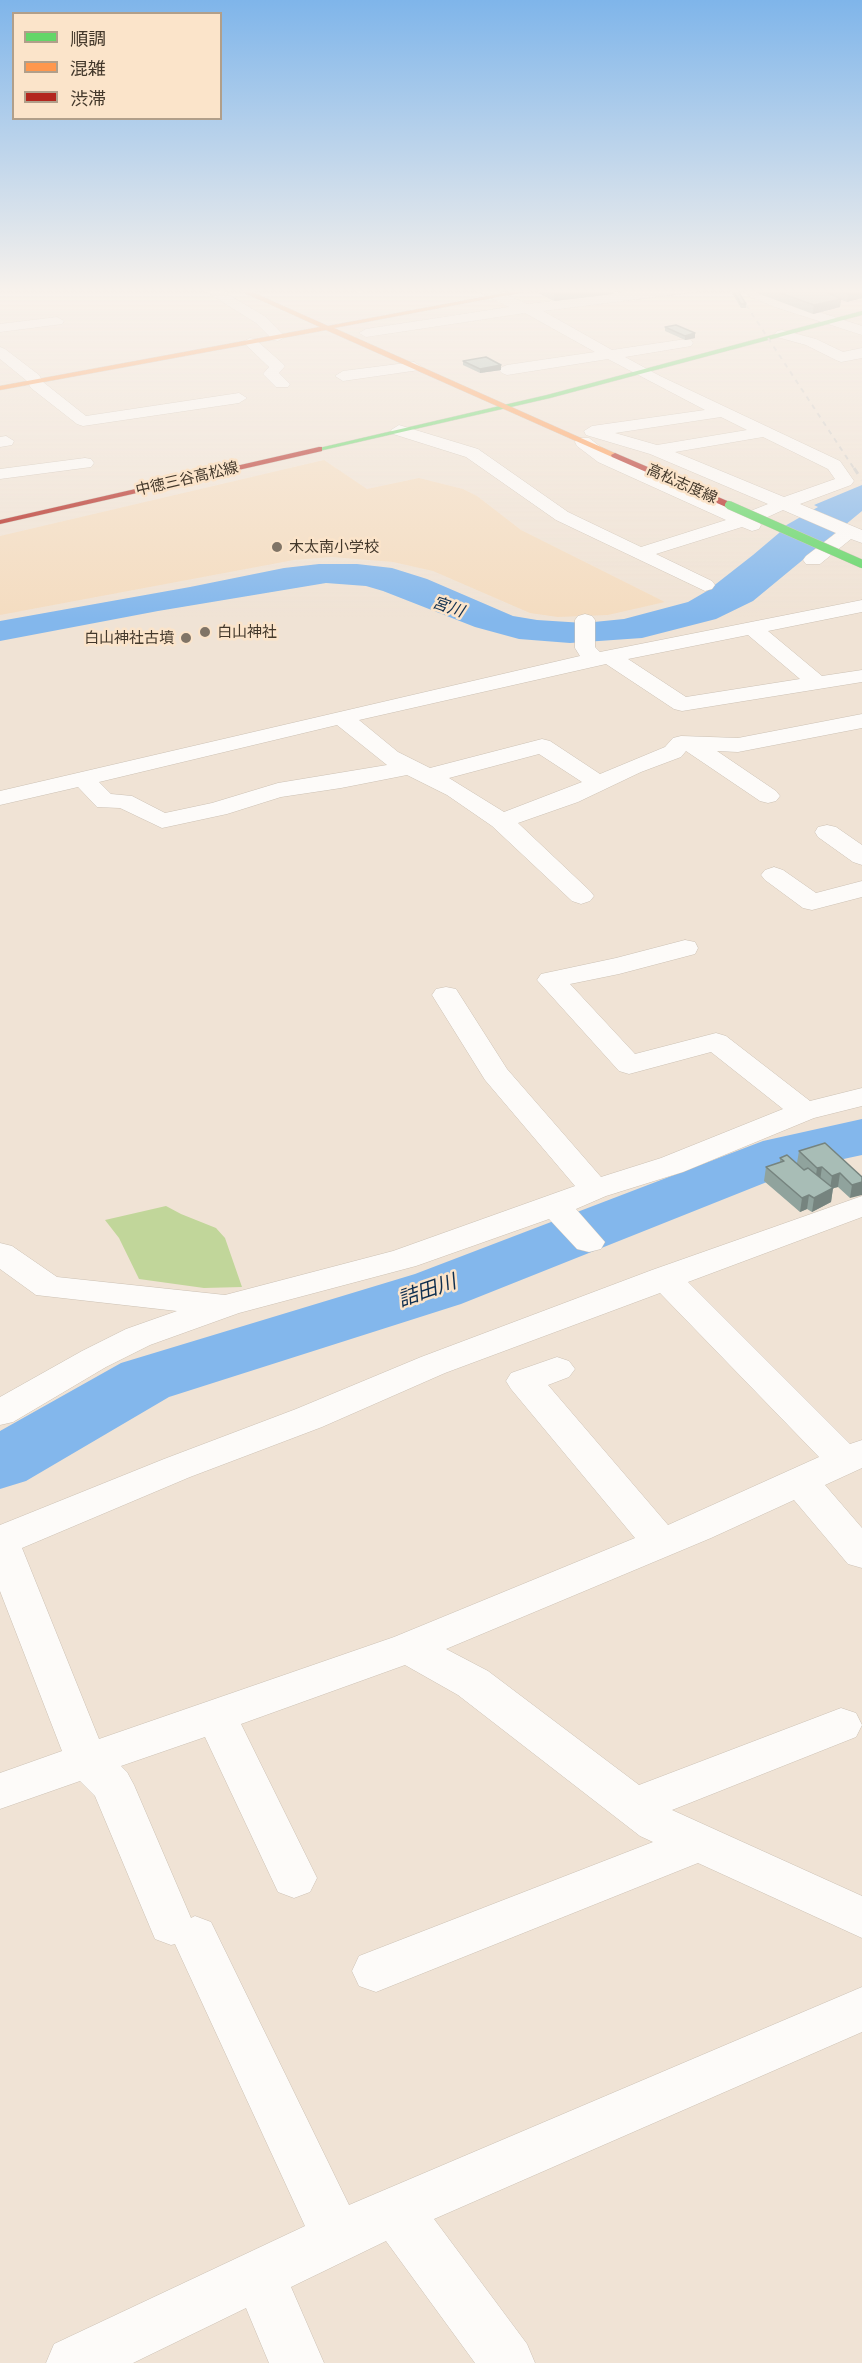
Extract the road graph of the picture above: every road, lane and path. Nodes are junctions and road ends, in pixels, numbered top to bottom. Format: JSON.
{"nodes":[{"id":1,"x":53,"y":398,"type":"edge"},
{"id":2,"x":484,"y":398,"type":"edge"},
{"id":3,"x":517,"y":398,"type":"edge"},
{"id":4,"x":540,"y":398,"type":"edge"},
{"id":5,"x":695,"y":398,"type":"edge"},
{"id":6,"x":239,"y":399,"type":"dead end"},
{"id":7,"x":526,"y":402,"type":"junction"},
{"id":8,"x":504,"y":407,"type":"junction"},
{"id":9,"x":722,"y":412,"type":"junction"},
{"id":10,"x":399,"y":430,"type":"junction"},
{"id":11,"x":764,"y":432,"type":"junction"},
{"id":12,"x":588,"y":437,"type":"junction"},
{"id":13,"x":654,"y":441,"type":"junction"},
{"id":14,"x":676,"y":447,"type":"junction"},
{"id":15,"x":85,"y":462,"type":"dead end"},
{"id":16,"x":0,"y":474,"type":"edge"},
{"id":17,"x":728,"y":480,"type":"junction"},
{"id":18,"x":791,"y":507,"type":"junction"},
{"id":19,"x":743,"y":521,"type":"junction"},
{"id":20,"x":0,"y":522,"type":"edge"},
{"id":21,"x":856,"y":534,"type":"edge"},
{"id":22,"x":771,"y":537,"type":"junction"},
{"id":23,"x":862,"y":550,"type":"edge"},
{"id":24,"x":640,"y":553,"type":"junction"},
{"id":25,"x":817,"y":557,"type":"junction"},
{"id":26,"x":860,"y":568,"type":"edge"},
{"id":27,"x":707,"y":583,"type":"dead end"},
{"id":28,"x":862,"y":606,"type":"edge"},
{"id":29,"x":607,"y":618,"type":"dead end"},
{"id":30,"x":752,"y":628,"type":"junction"},
{"id":31,"x":551,"y":648,"type":"dead end"},
{"id":32,"x":595,"y":651,"type":"junction"},
{"id":33,"x":862,"y":676,"type":"edge"},
{"id":34,"x":816,"y":682,"type":"junction"},
{"id":35,"x":341,"y":717,"type":"junction"},
{"id":36,"x":862,"y":721,"type":"edge"},
{"id":37,"x":691,"y":744,"type":"junction"},
{"id":38,"x":419,"y":771,"type":"junction"},
{"id":39,"x":83,"y":778,"type":"junction"},
{"id":40,"x":599,"y":783,"type":"junction"},
{"id":41,"x":3,"y":792,"type":"edge"},
{"id":42,"x":768,"y":796,"type":"dead end"},
{"id":43,"x":501,"y":821,"type":"junction"},
{"id":44,"x":827,"y":832,"type":"dead end"},
{"id":45,"x":862,"y":857,"type":"edge"},
{"id":46,"x":774,"y":875,"type":"dead end"},
{"id":47,"x":862,"y":889,"type":"edge"},
{"id":48,"x":581,"y":896,"type":"dead end"},
{"id":49,"x":685,"y":948,"type":"dead end"},
{"id":50,"x":446,"y":995,"type":"dead end"},
{"id":51,"x":862,"y":1097,"type":"edge"},
{"id":52,"x":804,"y":1111,"type":"junction"},
{"id":53,"x":595,"y":1189,"type":"junction"},
{"id":54,"x":555,"y":1206,"type":"junction"},
{"id":55,"x":862,"y":1206,"type":"edge"},
{"id":56,"x":589,"y":1242,"type":"dead end"},
{"id":57,"x":0,"y":1252,"type":"edge"},
{"id":58,"x":664,"y":1278,"type":"junction"},
{"id":59,"x":228,"y":1305,"type":"junction"},
{"id":60,"x":557,"y":1369,"type":"dead end"},
{"id":61,"x":0,"y":1413,"type":"edge"},
{"id":62,"x":854,"y":1457,"type":"edge"},
{"id":63,"x":800,"y":1482,"type":"junction"},
{"id":64,"x":0,"y":1541,"type":"edge"},
{"id":65,"x":661,"y":1543,"type":"junction"},
{"id":66,"x":862,"y":1554,"type":"edge"},
{"id":67,"x":408,"y":1648,"type":"junction"},
{"id":68,"x":216,"y":1716,"type":"junction"},
{"id":69,"x":841,"y":1725,"type":"dead end"},
{"id":70,"x":87,"y":1761,"type":"junction"},
{"id":71,"x":0,"y":1791,"type":"edge"},
{"id":72,"x":634,"y":1806,"type":"junction"},
{"id":73,"x":700,"y":1843,"type":"junction"},
{"id":74,"x":294,"y":1878,"type":"dead end"},
{"id":75,"x":862,"y":1918,"type":"edge"},
{"id":76,"x":375,"y":1971,"type":"dead end"},
{"id":77,"x":862,"y":2008,"type":"edge"},
{"id":78,"x":395,"y":2210,"type":"junction"},
{"id":79,"x":337,"y":2237,"type":"junction"},
{"id":80,"x":259,"y":2275,"type":"junction"},
{"id":81,"x":73,"y":2363,"type":"edge"},
{"id":82,"x":297,"y":2363,"type":"edge"},
{"id":83,"x":508,"y":2363,"type":"edge"}],
"edges":[{"from":1,"to":6,"type":"street"},
{"from":2,"to":8,"type":"main road","name":"高松志度線"},
{"from":3,"to":7,"type":"main road","name":"高松志度線"},
{"from":4,"to":7,"type":"main road","name":"中徳三谷高松線"},
{"from":5,"to":9,"type":"street"},
{"from":7,"to":8,"type":"main road","name":"中徳三谷高松線"},
{"from":7,"to":12,"type":"main road","name":"高松志度線"},
{"from":8,"to":10,"type":"main road","name":"中徳三谷高松線"},
{"from":8,"to":12,"type":"main road","name":"高松志度線"},
{"from":9,"to":11,"type":"street"},
{"from":9,"to":12,"type":"street"},
{"from":10,"to":20,"type":"main road","name":"中徳三谷高松線"},
{"from":10,"to":24,"type":"street"},
{"from":11,"to":14,"type":"street"},
{"from":11,"to":18,"type":"street"},
{"from":12,"to":13,"type":"street"},
{"from":12,"to":19,"type":"street"},
{"from":12,"to":23,"type":"main road","name":"高松志度線"},
{"from":12,"to":26,"type":"main road","name":"高松志度線","bridge":true},
{"from":13,"to":14,"type":"street"},
{"from":13,"to":17,"type":"street"},
{"from":14,"to":17,"type":"street"},
{"from":15,"to":16,"type":"street"},
{"from":17,"to":18,"type":"street"},
{"from":18,"to":19,"type":"street"},
{"from":18,"to":21,"type":"street"},
{"from":18,"to":22,"type":"street"},
{"from":19,"to":22,"type":"street"},
{"from":19,"to":24,"type":"street"},
{"from":21,"to":25,"type":"street"},
{"from":22,"to":25,"type":"street"},
{"from":24,"to":27,"type":"street"},
{"from":25,"to":26,"type":"street"},
{"from":28,"to":30,"type":"street"},
{"from":29,"to":32,"type":"street"},
{"from":30,"to":32,"type":"street"},
{"from":30,"to":34,"type":"street"},
{"from":31,"to":32,"type":"street"},
{"from":32,"to":34,"type":"street"},
{"from":32,"to":35,"type":"street"},
{"from":33,"to":34,"type":"street"},
{"from":35,"to":38,"type":"street"},
{"from":35,"to":39,"type":"street"},
{"from":36,"to":37,"type":"street"},
{"from":37,"to":40,"type":"street"},
{"from":37,"to":42,"type":"street"},
{"from":38,"to":39,"type":"street"},
{"from":38,"to":40,"type":"street"},
{"from":38,"to":43,"type":"street"},
{"from":39,"to":41,"type":"street"},
{"from":40,"to":43,"type":"street"},
{"from":43,"to":48,"type":"street"},
{"from":44,"to":45,"type":"street"},
{"from":46,"to":47,"type":"street"},
{"from":49,"to":52,"type":"street"},
{"from":50,"to":53,"type":"street"},
{"from":51,"to":52,"type":"street"},
{"from":52,"to":53,"type":"street"},
{"from":53,"to":54,"type":"street"},
{"from":54,"to":56,"type":"street"},
{"from":54,"to":59,"type":"street"},
{"from":55,"to":58,"type":"street"},
{"from":57,"to":59,"type":"street"},
{"from":58,"to":62,"type":"street"},
{"from":58,"to":64,"type":"street"},
{"from":59,"to":61,"type":"street"},
{"from":60,"to":65,"type":"street"},
{"from":62,"to":63,"type":"street"},
{"from":63,"to":65,"type":"street"},
{"from":63,"to":66,"type":"street"},
{"from":64,"to":70,"type":"street"},
{"from":65,"to":67,"type":"street"},
{"from":67,"to":68,"type":"street"},
{"from":67,"to":72,"type":"street"},
{"from":68,"to":70,"type":"street"},
{"from":68,"to":74,"type":"street"},
{"from":69,"to":72,"type":"street"},
{"from":70,"to":71,"type":"street"},
{"from":70,"to":79,"type":"street"},
{"from":72,"to":73,"type":"street"},
{"from":73,"to":75,"type":"street"},
{"from":73,"to":76,"type":"street"},
{"from":77,"to":78,"type":"street"},
{"from":78,"to":79,"type":"street"},
{"from":78,"to":83,"type":"street"},
{"from":79,"to":80,"type":"street"},
{"from":80,"to":81,"type":"street"},
{"from":80,"to":82,"type":"street"}]}
